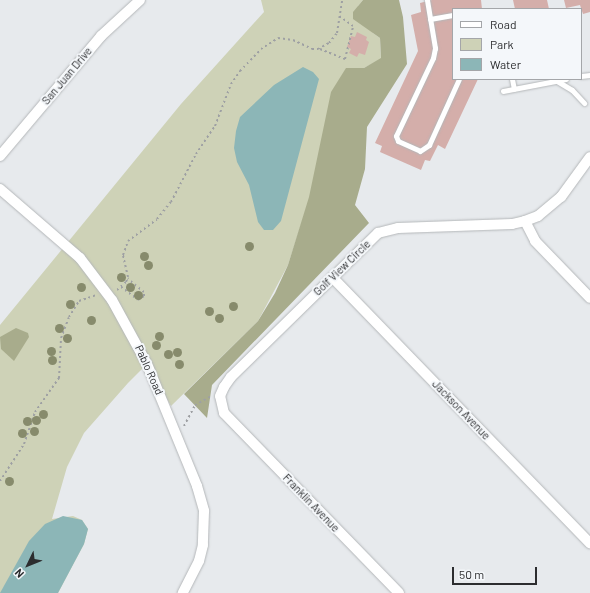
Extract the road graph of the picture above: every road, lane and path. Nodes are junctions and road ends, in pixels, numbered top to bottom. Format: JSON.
{"nodes":[{"id":1,"x":140,"y":0,"type":"edge"},
{"id":2,"x":342,"y":0,"type":"edge"},
{"id":3,"x":427,"y":0,"type":"edge"},
{"id":4,"x":452,"y":15,"type":"edge"},
{"id":5,"x":339,"y":16,"type":"junction"},
{"id":6,"x":430,"y":19,"type":"junction"},
{"id":7,"x":318,"y":49,"type":"junction"},
{"id":8,"x":459,"y":80,"type":"edge"},
{"id":9,"x":512,"y":80,"type":"edge"},
{"id":10,"x":562,"y":80,"type":"edge"},
{"id":11,"x":557,"y":81,"type":"junction"},
{"id":12,"x":514,"y":89,"type":"junction"},
{"id":13,"x":503,"y":91,"type":"dead end"},
{"id":14,"x":584,"y":103,"type":"dead end"},
{"id":15,"x":0,"y":156,"type":"edge"},
{"id":16,"x":590,"y":157,"type":"edge"},
{"id":17,"x":0,"y":189,"type":"edge"},
{"id":18,"x":525,"y":221,"type":"junction"},
{"id":19,"x":332,"y":277,"type":"junction"},
{"id":20,"x":127,"y":278,"type":"junction"},
{"id":21,"x":121,"y":287,"type":"junction"},
{"id":22,"x":107,"y":293,"type":"junction"},
{"id":23,"x":590,"y":298,"type":"edge"},
{"id":24,"x":222,"y":390,"type":"junction"},
{"id":25,"x":178,"y":438,"type":"junction"},
{"id":26,"x":0,"y":481,"type":"edge"},
{"id":27,"x":590,"y":543,"type":"edge"},
{"id":28,"x":183,"y":593,"type":"edge"},
{"id":29,"x":399,"y":593,"type":"edge"}],
"edges":[{"from":1,"to":15,"type":"street","name":"San Juan Drive"},
{"from":2,"to":5,"type":"path"},
{"from":3,"to":6,"type":"lane"},
{"from":4,"to":6,"type":"lane"},
{"from":5,"to":7,"type":"path"},
{"from":5,"to":7,"type":"path"},
{"from":6,"to":8,"type":"lane"},
{"from":7,"to":20,"type":"path"},
{"from":9,"to":12,"type":"lane"},
{"from":10,"to":11,"type":"lane"},
{"from":11,"to":12,"type":"lane"},
{"from":11,"to":14,"type":"lane"},
{"from":12,"to":13,"type":"lane"},
{"from":16,"to":18,"type":"street","name":"Golf View Circle"},
{"from":17,"to":22,"type":"street","name":"Pablo Road"},
{"from":18,"to":19,"type":"street","name":"Golf View Circle"},
{"from":18,"to":23,"type":"street"},
{"from":19,"to":24,"type":"street","name":"Golf View Circle"},
{"from":19,"to":27,"type":"street","name":"Jackson Avenue"},
{"from":20,"to":21,"type":"path"},
{"from":20,"to":21,"type":"path"},
{"from":21,"to":22,"type":"path"},
{"from":22,"to":25,"type":"street","name":"Pablo Road"},
{"from":22,"to":26,"type":"path"},
{"from":24,"to":25,"type":"path"},
{"from":24,"to":29,"type":"street","name":"Franklin Avenue"},
{"from":25,"to":28,"type":"street","name":"Pablo Road"}]}
